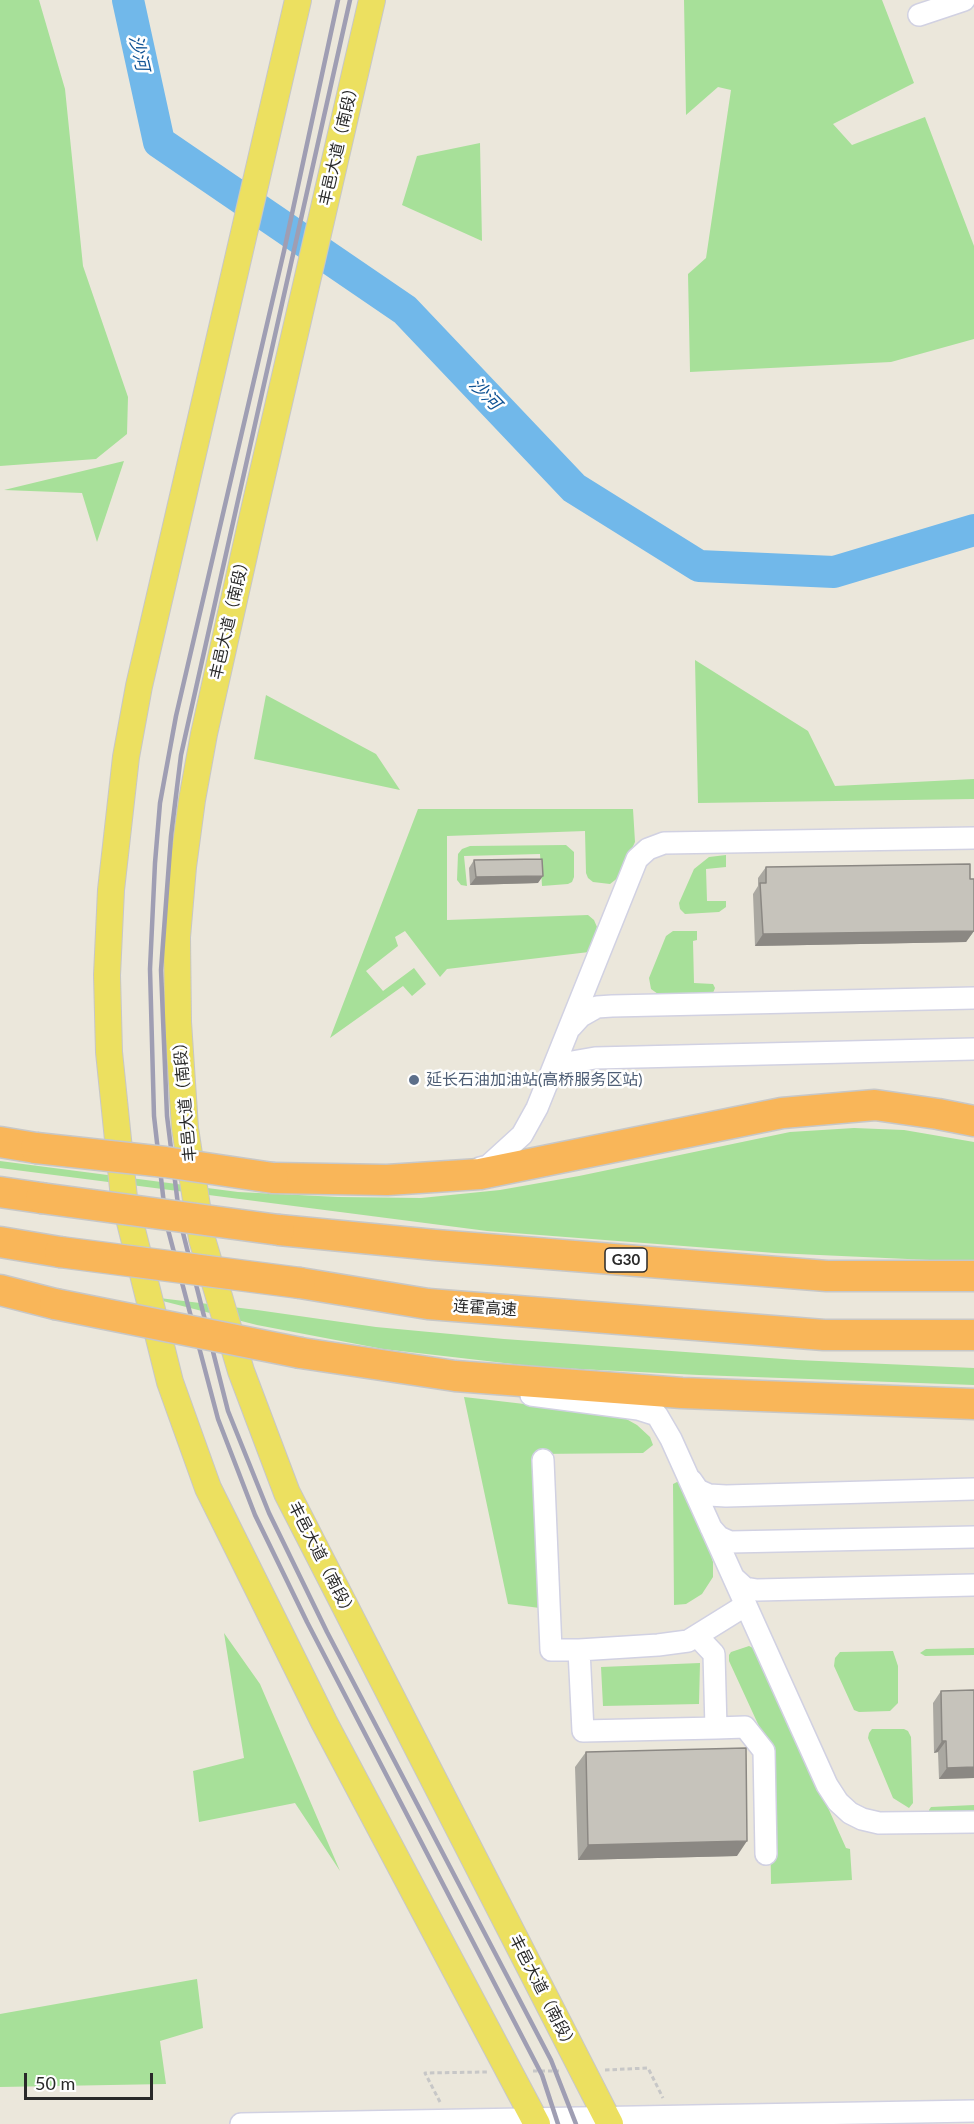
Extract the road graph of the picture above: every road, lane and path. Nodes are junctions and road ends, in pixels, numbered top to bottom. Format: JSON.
{"nodes":[{"id":1,"x":298,"y":0,"type":"edge"},
{"id":2,"x":372,"y":0,"type":"edge"},
{"id":3,"x":964,"y":0,"type":"edge"},
{"id":4,"x":919,"y":15,"type":"dead end"},
{"id":5,"x":974,"y":838,"type":"edge"},
{"id":6,"x":974,"y":999,"type":"edge"},
{"id":7,"x":569,"y":1029,"type":"junction"},
{"id":8,"x":974,"y":1049,"type":"edge"},
{"id":9,"x":551,"y":1078,"type":"junction"},
{"id":10,"x":974,"y":1121,"type":"edge"},
{"id":11,"x":0,"y":1142,"type":"edge"},
{"id":12,"x":459,"y":1175,"type":"junction"},
{"id":13,"x":0,"y":1191,"type":"edge"},
{"id":14,"x":0,"y":1242,"type":"edge"},
{"id":15,"x":974,"y":1276,"type":"edge"},
{"id":16,"x":0,"y":1290,"type":"edge"},
{"id":17,"x":974,"y":1335,"type":"edge"},
{"id":18,"x":417,"y":1370,"type":"junction"},
{"id":19,"x":974,"y":1404,"type":"edge"},
{"id":20,"x":543,"y":1461,"type":"dead end"},
{"id":21,"x":688,"y":1478,"type":"junction"},
{"id":22,"x":974,"y":1490,"type":"edge"},
{"id":23,"x":711,"y":1527,"type":"junction"},
{"id":24,"x":974,"y":1537,"type":"edge"},
{"id":25,"x":734,"y":1578,"type":"junction"},
{"id":26,"x":974,"y":1585,"type":"edge"},
{"id":27,"x":746,"y":1605,"type":"junction"},
{"id":28,"x":698,"y":1636,"type":"junction"},
{"id":29,"x":579,"y":1650,"type":"junction"},
{"id":30,"x":716,"y":1728,"type":"junction"},
{"id":31,"x":974,"y":1822,"type":"edge"},
{"id":32,"x":766,"y":1854,"type":"dead end"},
{"id":33,"x":582,"y":2070,"type":"junction"},
{"id":34,"x":510,"y":2072,"type":"junction"},
{"id":35,"x":974,"y":2110,"type":"edge"},
{"id":36,"x":672,"y":2116,"type":"junction"},
{"id":37,"x":449,"y":2120,"type":"junction"},
{"id":38,"x":536,"y":2121,"type":"edge"},
{"id":39,"x":608,"y":2121,"type":"edge"},
{"id":40,"x":241,"y":2124,"type":"edge"}],
"edges":[{"from":1,"to":34,"type":"main road"},
{"from":2,"to":33,"type":"main road","name":"丰邑大道（南段）"},
{"from":3,"to":4,"type":"street"},
{"from":5,"to":7,"type":"street"},
{"from":6,"to":7,"type":"street"},
{"from":7,"to":9,"type":"street"},
{"from":8,"to":9,"type":"street"},
{"from":9,"to":12,"type":"street"},
{"from":10,"to":12,"type":"highway"},
{"from":11,"to":12,"type":"highway","bridge":true},
{"from":13,"to":15,"type":"highway","number":"G30","bridge":true},
{"from":14,"to":17,"type":"highway","name":"连霍高速","bridge":true},
{"from":16,"to":18,"type":"highway","bridge":true},
{"from":18,"to":19,"type":"highway"},
{"from":18,"to":21,"type":"street"},
{"from":20,"to":29,"type":"street"},
{"from":21,"to":22,"type":"street"},
{"from":21,"to":23,"type":"street"},
{"from":23,"to":24,"type":"street"},
{"from":23,"to":25,"type":"street"},
{"from":25,"to":26,"type":"street"},
{"from":25,"to":27,"type":"street"},
{"from":27,"to":28,"type":"street"},
{"from":27,"to":31,"type":"street"},
{"from":28,"to":29,"type":"street"},
{"from":28,"to":30,"type":"street"},
{"from":29,"to":30,"type":"street"},
{"from":30,"to":32,"type":"street"},
{"from":33,"to":34,"type":"path"},
{"from":33,"to":36,"type":"path"},
{"from":33,"to":39,"type":"main road","name":"丰邑大道（南段）"},
{"from":34,"to":37,"type":"path"},
{"from":34,"to":38,"type":"main road"},
{"from":35,"to":36,"type":"street"},
{"from":36,"to":39,"type":"street"},
{"from":37,"to":38,"type":"street"},
{"from":37,"to":40,"type":"street"},
{"from":38,"to":39,"type":"street"}]}
